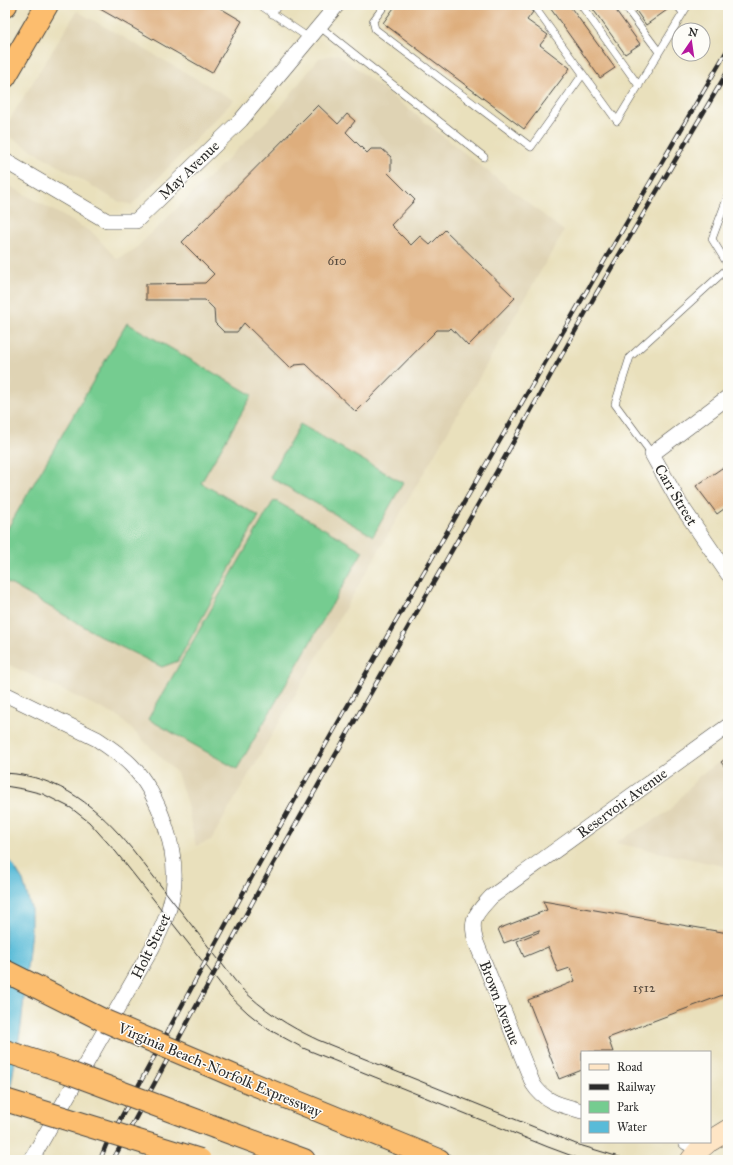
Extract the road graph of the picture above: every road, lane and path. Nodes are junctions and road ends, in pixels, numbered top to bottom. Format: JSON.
{"nodes":[{"id":1,"x":47,"y":5,"type":"edge"},
{"id":2,"x":260,"y":5,"type":"edge"},
{"id":3,"x":278,"y":5,"type":"edge"},
{"id":4,"x":337,"y":5,"type":"edge"},
{"id":5,"x":385,"y":5,"type":"edge"},
{"id":6,"x":533,"y":5,"type":"edge"},
{"id":7,"x":581,"y":5,"type":"edge"},
{"id":8,"x":624,"y":5,"type":"edge"},
{"id":9,"x":677,"y":5,"type":"edge"},
{"id":10,"x":688,"y":5,"type":"edge"},
{"id":11,"x":683,"y":13,"type":"junction"},
{"id":12,"x":272,"y":14,"type":"junction"},
{"id":13,"x":319,"y":26,"type":"junction"},
{"id":14,"x":309,"y":38,"type":"junction"},
{"id":15,"x":659,"y":52,"type":"junction"},
{"id":16,"x":583,"y":74,"type":"junction"},
{"id":17,"x":5,"y":77,"type":"edge"},
{"id":18,"x":639,"y":86,"type":"junction"},
{"id":19,"x":484,"y":158,"type":"dead end"},
{"id":20,"x":5,"y":161,"type":"edge"},
{"id":21,"x":728,"y":196,"type":"edge"},
{"id":22,"x":728,"y":265,"type":"edge"},
{"id":23,"x":728,"y":268,"type":"edge"},
{"id":24,"x":728,"y":397,"type":"edge"},
{"id":25,"x":652,"y":454,"type":"junction"},
{"id":26,"x":728,"y":574,"type":"edge"},
{"id":27,"x":5,"y":694,"type":"edge"},
{"id":28,"x":728,"y":726,"type":"edge"},
{"id":29,"x":515,"y":880,"type":"joint"},
{"id":30,"x":5,"y":971,"type":"edge"},
{"id":31,"x":5,"y":986,"type":"edge"},
{"id":32,"x":105,"y":1021,"type":"junction"},
{"id":33,"x":5,"y":1051,"type":"edge"},
{"id":34,"x":5,"y":1100,"type":"edge"},
{"id":35,"x":581,"y":1111,"type":"edge"},
{"id":36,"x":728,"y":1130,"type":"edge"},
{"id":37,"x":711,"y":1140,"type":"edge"},
{"id":38,"x":31,"y":1160,"type":"edge"},
{"id":39,"x":200,"y":1160,"type":"edge"},
{"id":40,"x":304,"y":1160,"type":"edge"},
{"id":41,"x":439,"y":1160,"type":"edge"}],
"edges":[{"from":1,"to":17,"type":"highway"},
{"from":2,"to":12,"type":"lane"},
{"from":3,"to":12,"type":"lane"},
{"from":4,"to":13,"type":"street","name":"May Avenue"},
{"from":5,"to":16,"type":"lane"},
{"from":6,"to":16,"type":"lane"},
{"from":7,"to":18,"type":"lane"},
{"from":8,"to":15,"type":"lane"},
{"from":9,"to":11,"type":"lane"},
{"from":10,"to":11,"type":"lane"},
{"from":11,"to":15,"type":"lane"},
{"from":12,"to":14,"type":"lane"},
{"from":13,"to":14,"type":"street","name":"May Avenue"},
{"from":13,"to":19,"type":"lane"},
{"from":14,"to":20,"type":"street","name":"May Avenue"},
{"from":15,"to":18,"type":"lane"},
{"from":16,"to":18,"type":"lane"},
{"from":21,"to":22,"type":"lane"},
{"from":23,"to":25,"type":"lane"},
{"from":24,"to":25,"type":"street","name":"Carr Street"},
{"from":25,"to":26,"type":"street","name":"Carr Street"},
{"from":27,"to":38,"type":"street","name":"Holt Street"},
{"from":28,"to":29,"type":"street","name":"Reservoir Avenue"},
{"from":29,"to":35,"type":"street","name":"Brown Avenue"},
{"from":30,"to":32,"type":"highway","name":"Virginia Beach-Norfolk Expressway"},
{"from":31,"to":32,"type":"highway"},
{"from":32,"to":41,"type":"highway","name":"Virginia Beach-Norfolk Expressway","bridge":true},
{"from":33,"to":40,"type":"highway","bridge":true},
{"from":34,"to":39,"type":"highway","bridge":true},
{"from":36,"to":37,"type":"main road"}]}
